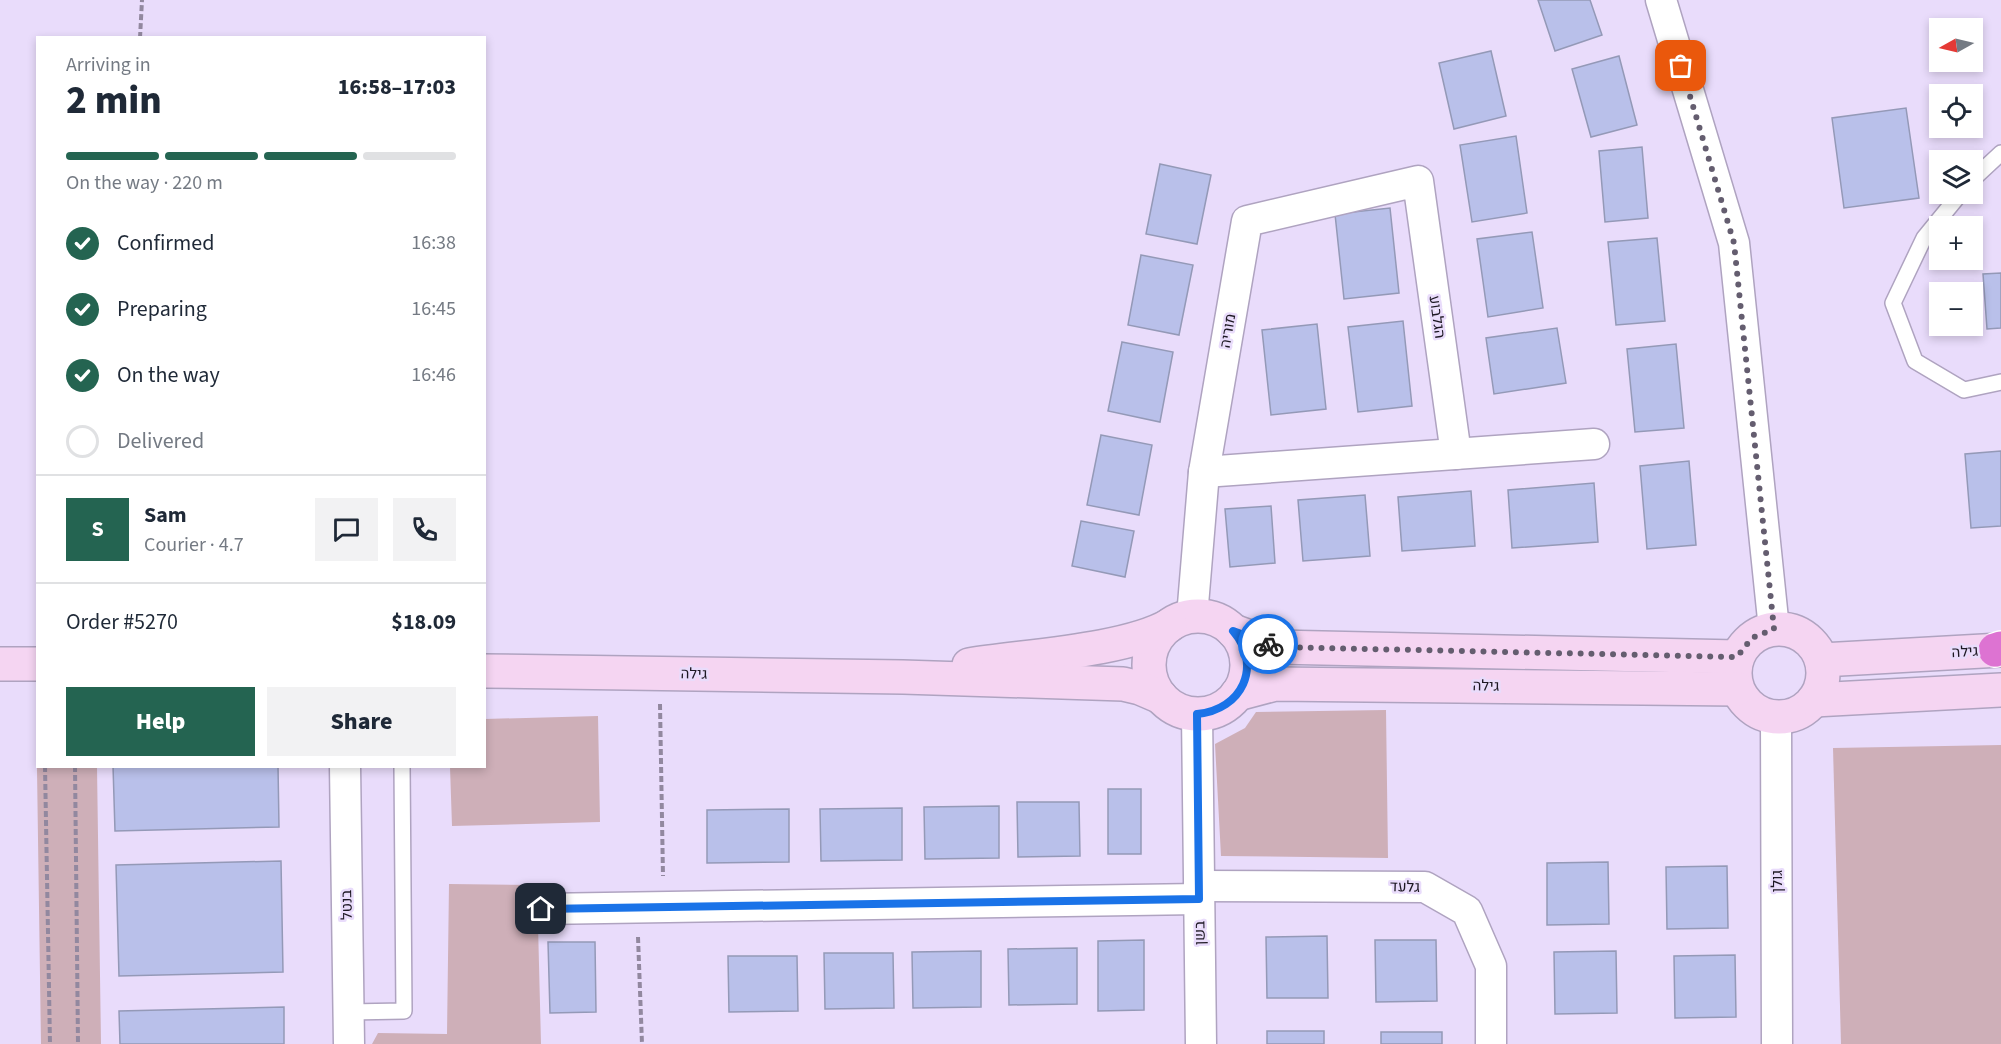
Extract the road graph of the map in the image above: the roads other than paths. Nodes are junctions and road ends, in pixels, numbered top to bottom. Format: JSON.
{"nodes":[{"id":1,"x":1661,"y":0,"type":"edge"},
{"id":2,"x":2001,"y":153,"type":"edge"},
{"id":3,"x":1983,"y":170,"type":"edge"},
{"id":4,"x":1418,"y":180,"type":"joint"},
{"id":5,"x":1952,"y":204,"type":"edge"},
{"id":6,"x":2001,"y":382,"type":"edge"},
{"id":7,"x":1594,"y":444,"type":"dead end"},
{"id":8,"x":1456,"y":454,"type":"junction"},
{"id":9,"x":1204,"y":472,"type":"junction"},
{"id":10,"x":1181,"y":621,"type":"junction"},
{"id":11,"x":1774,"y":629,"type":"junction"},
{"id":12,"x":1233,"y":631,"type":"junction"},
{"id":13,"x":1999,"y":649,"type":"edge"},
{"id":14,"x":1822,"y":660,"type":"junction"},
{"id":15,"x":0,"y":664,"type":"edge"},
{"id":16,"x":36,"y":664,"type":"edge"},
{"id":17,"x":486,"y":671,"type":"edge"},
{"id":18,"x":1737,"y":673,"type":"junction"},
{"id":19,"x":903,"y":677,"type":"junction"},
{"id":20,"x":2001,"y":690,"type":"edge"},
{"id":21,"x":1237,"y":694,"type":"junction"},
{"id":22,"x":1161,"y":697,"type":"junction"},
{"id":23,"x":1814,"y":700,"type":"junction"},
{"id":24,"x":1197,"y":714,"type":"junction"},
{"id":25,"x":1776,"y":718,"type":"junction"},
{"id":26,"x":345,"y":768,"type":"edge"},
{"id":27,"x":402,"y":768,"type":"edge"},
{"id":28,"x":1199,"y":892,"type":"junction"},
{"id":29,"x":541,"y":909,"type":"dead end"},
{"id":30,"x":349,"y":1012,"type":"junction"},
{"id":31,"x":349,"y":1044,"type":"edge"},
{"id":32,"x":1201,"y":1044,"type":"edge"},
{"id":33,"x":1491,"y":1044,"type":"edge"},
{"id":34,"x":1777,"y":1044,"type":"edge"}],
"edges":[{"from":1,"to":11,"type":"street"},
{"from":2,"to":3,"type":"lane"},
{"from":4,"to":8,"type":"street","name":"הגלבוע"},
{"from":4,"to":9,"type":"street","name":"מוריה"},
{"from":5,"to":6,"type":"lane"},
{"from":7,"to":8,"type":"street"},
{"from":8,"to":9,"type":"street"},
{"from":9,"to":10,"type":"street","name":"מוריה"},
{"from":10,"to":12,"type":"street"},
{"from":10,"to":19,"type":"street","name":"גילה"},
{"from":10,"to":22,"type":"street"},
{"from":11,"to":14,"type":"street"},
{"from":11,"to":18,"type":"street"},
{"from":12,"to":18,"type":"street"},
{"from":12,"to":21,"type":"street"},
{"from":13,"to":14,"type":"street","name":"גילה"},
{"from":14,"to":23,"type":"street"},
{"from":15,"to":16,"type":"street"},
{"from":17,"to":19,"type":"street","name":"גילה"},
{"from":18,"to":21,"type":"street","name":"גילה"},
{"from":18,"to":25,"type":"street"},
{"from":19,"to":22,"type":"street","name":"גילה"},
{"from":20,"to":23,"type":"street"},
{"from":21,"to":24,"type":"street"},
{"from":22,"to":24,"type":"street"},
{"from":23,"to":25,"type":"street"},
{"from":24,"to":28,"type":"street","name":"בשן"},
{"from":25,"to":34,"type":"street","name":"גולן"},
{"from":26,"to":30,"type":"street","name":"בנטל"},
{"from":27,"to":30,"type":"lane"},
{"from":28,"to":29,"type":"street","name":"גלעד"},
{"from":28,"to":32,"type":"street","name":"בשן"},
{"from":28,"to":33,"type":"street","name":"גלעד"},
{"from":30,"to":31,"type":"street","name":"בנטל"}]}
